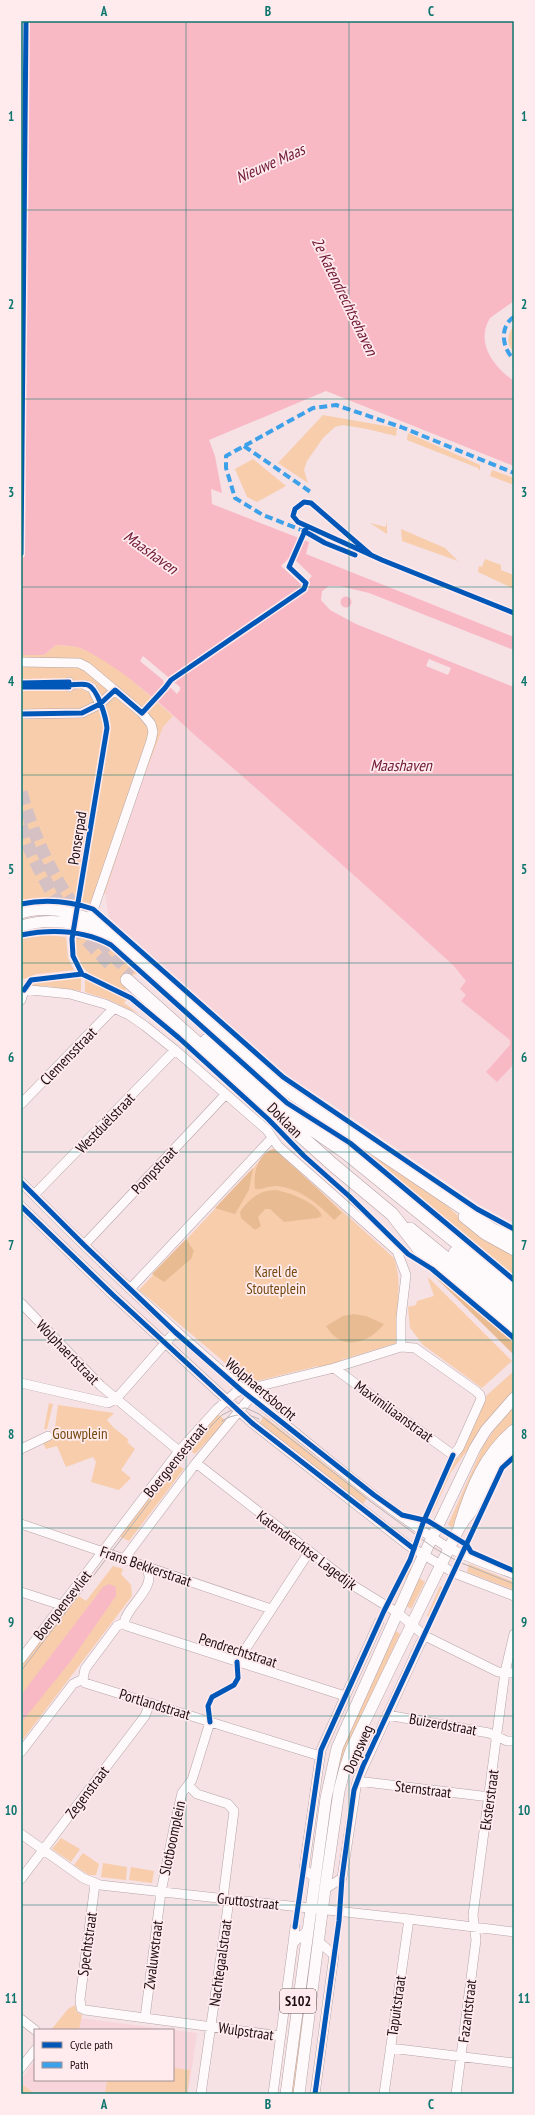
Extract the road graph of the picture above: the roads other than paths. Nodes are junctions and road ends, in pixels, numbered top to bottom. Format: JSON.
{"nodes":[{"id":1,"x":21,"y":662,"type":"edge"},
{"id":2,"x":85,"y":685,"type":"dead end"},
{"id":3,"x":115,"y":690,"type":"junction"},
{"id":4,"x":100,"y":704,"type":"junction"},
{"id":5,"x":21,"y":714,"type":"edge"},
{"id":6,"x":22,"y":911,"type":"edge"},
{"id":7,"x":90,"y":919,"type":"junction"},
{"id":8,"x":24,"y":925,"type":"edge"},
{"id":9,"x":113,"y":937,"type":"junction"},
{"id":10,"x":23,"y":989,"type":"edge"},
{"id":11,"x":21,"y":1000,"type":"edge"},
{"id":12,"x":114,"y":1008,"type":"junction"},
{"id":13,"x":175,"y":1050,"type":"junction"},
{"id":14,"x":225,"y":1095,"type":"junction"},
{"id":15,"x":21,"y":1104,"type":"edge"},
{"id":16,"x":293,"y":1116,"type":"junction"},
{"id":17,"x":272,"y":1138,"type":"junction"},
{"id":18,"x":21,"y":1182,"type":"edge"},
{"id":19,"x":34,"y":1195,"type":"junction"},
{"id":20,"x":448,"y":1200,"type":"junction"},
{"id":21,"x":21,"y":1206,"type":"edge"},
{"id":22,"x":392,"y":1214,"type":"junction"},
{"id":23,"x":514,"y":1238,"type":"edge"},
{"id":24,"x":84,"y":1245,"type":"junction"},
{"id":25,"x":514,"y":1250,"type":"edge"},
{"id":26,"x":130,"y":1289,"type":"junction"},
{"id":27,"x":514,"y":1289,"type":"edge"},
{"id":28,"x":514,"y":1302,"type":"edge"},
{"id":29,"x":21,"y":1303,"type":"edge"},
{"id":30,"x":514,"y":1314,"type":"edge"},
{"id":31,"x":514,"y":1329,"type":"edge"},
{"id":32,"x":175,"y":1332,"type":"junction"},
{"id":33,"x":165,"y":1343,"type":"junction"},
{"id":34,"x":401,"y":1347,"type":"junction"},
{"id":35,"x":334,"y":1368,"type":"junction"},
{"id":36,"x":21,"y":1383,"type":"edge"},
{"id":37,"x":260,"y":1386,"type":"junction"},
{"id":38,"x":241,"y":1390,"type":"junction"},
{"id":39,"x":251,"y":1397,"type":"junction"},
{"id":40,"x":514,"y":1398,"type":"edge"},
{"id":41,"x":116,"y":1399,"type":"junction"},
{"id":42,"x":228,"y":1400,"type":"junction"},
{"id":43,"x":240,"y":1412,"type":"junction"},
{"id":44,"x":514,"y":1431,"type":"edge"},
{"id":45,"x":48,"y":1436,"type":"dead end"},
{"id":46,"x":514,"y":1445,"type":"edge"},
{"id":47,"x":21,"y":1449,"type":"edge"},
{"id":48,"x":179,"y":1451,"type":"junction"},
{"id":49,"x":196,"y":1463,"type":"junction"},
{"id":50,"x":21,"y":1524,"type":"edge"},
{"id":51,"x":461,"y":1524,"type":"junction"},
{"id":52,"x":433,"y":1537,"type":"junction"},
{"id":53,"x":450,"y":1548,"type":"junction"},
{"id":54,"x":104,"y":1552,"type":"junction"},
{"id":55,"x":309,"y":1552,"type":"junction"},
{"id":56,"x":424,"y":1555,"type":"junction"},
{"id":57,"x":124,"y":1559,"type":"junction"},
{"id":58,"x":441,"y":1565,"type":"junction"},
{"id":59,"x":146,"y":1567,"type":"junction"},
{"id":60,"x":514,"y":1574,"type":"edge"},
{"id":61,"x":21,"y":1592,"type":"edge"},
{"id":62,"x":514,"y":1596,"type":"edge"},
{"id":63,"x":61,"y":1605,"type":"junction"},
{"id":64,"x":271,"y":1609,"type":"junction"},
{"id":65,"x":398,"y":1613,"type":"junction"},
{"id":66,"x":378,"y":1622,"type":"dead end"},
{"id":67,"x":124,"y":1623,"type":"junction"},
{"id":68,"x":412,"y":1626,"type":"junction"},
{"id":69,"x":391,"y":1628,"type":"junction"},
{"id":70,"x":514,"y":1634,"type":"edge"},
{"id":71,"x":425,"y":1636,"type":"junction"},
{"id":72,"x":371,"y":1639,"type":"junction"},
{"id":73,"x":21,"y":1659,"type":"edge"},
{"id":74,"x":237,"y":1662,"type":"junction"},
{"id":75,"x":510,"y":1673,"type":"edge"},
{"id":76,"x":83,"y":1679,"type":"junction"},
{"id":77,"x":345,"y":1696,"type":"junction"},
{"id":78,"x":150,"y":1703,"type":"junction"},
{"id":79,"x":387,"y":1715,"type":"junction"},
{"id":80,"x":210,"y":1722,"type":"junction"},
{"id":81,"x":498,"y":1737,"type":"junction"},
{"id":82,"x":514,"y":1741,"type":"edge"},
{"id":83,"x":21,"y":1752,"type":"edge"},
{"id":84,"x":320,"y":1756,"type":"junction"},
{"id":85,"x":357,"y":1781,"type":"junction"},
{"id":86,"x":189,"y":1786,"type":"junction"},
{"id":87,"x":490,"y":1797,"type":"junction"},
{"id":88,"x":21,"y":1834,"type":"edge"},
{"id":89,"x":43,"y":1850,"type":"junction"},
{"id":90,"x":315,"y":1878,"type":"junction"},
{"id":91,"x":21,"y":1879,"type":"edge"},
{"id":92,"x":95,"y":1884,"type":"junction"},
{"id":93,"x":325,"y":1889,"type":"junction"},
{"id":94,"x":162,"y":1892,"type":"junction"},
{"id":95,"x":226,"y":1899,"type":"junction"},
{"id":96,"x":310,"y":1908,"type":"junction"},
{"id":97,"x":323,"y":1910,"type":"junction"},
{"id":98,"x":409,"y":1919,"type":"junction"},
{"id":99,"x":295,"y":1927,"type":"dead end"},
{"id":100,"x":475,"y":1927,"type":"junction"},
{"id":101,"x":308,"y":1930,"type":"junction"},
{"id":102,"x":514,"y":1932,"type":"edge"},
{"id":103,"x":319,"y":1942,"type":"junction"},
{"id":104,"x":293,"y":1943,"type":"junction"},
{"id":105,"x":80,"y":2003,"type":"joint"},
{"id":106,"x":145,"y":2018,"type":"junction"},
{"id":107,"x":21,"y":2019,"type":"edge"},
{"id":108,"x":210,"y":2026,"type":"junction"},
{"id":109,"x":34,"y":2029,"type":"edge"},
{"id":110,"x":281,"y":2036,"type":"junction"},
{"id":111,"x":390,"y":2048,"type":"junction"},
{"id":112,"x":34,"y":2051,"type":"edge"},
{"id":113,"x":461,"y":2057,"type":"junction"},
{"id":114,"x":514,"y":2063,"type":"edge"},
{"id":115,"x":21,"y":2068,"type":"edge"},
{"id":116,"x":201,"y":2094,"type":"edge"},
{"id":117,"x":273,"y":2094,"type":"edge"},
{"id":118,"x":286,"y":2094,"type":"edge"},
{"id":119,"x":298,"y":2094,"type":"edge"},
{"id":120,"x":315,"y":2094,"type":"edge"},
{"id":121,"x":384,"y":2094,"type":"edge"},
{"id":122,"x":456,"y":2094,"type":"edge"}],
"edges":[{"from":1,"to":3,"type":"street"},
{"from":2,"to":4,"type":"street"},
{"from":3,"to":4,"type":"street"},
{"from":3,"to":7,"type":"street"},
{"from":4,"to":5,"type":"street"},
{"from":6,"to":7,"type":"main road","name":"Doklaan"},
{"from":6,"to":8,"type":"street"},
{"from":7,"to":9,"type":"main road","name":"Doklaan"},
{"from":8,"to":9,"type":"main road","name":"Doklaan"},
{"from":9,"to":20,"type":"main road","name":"Doklaan"},
{"from":10,"to":11,"type":"street"},
{"from":10,"to":12,"type":"street","name":"Doklaan"},
{"from":12,"to":13,"type":"street","name":"Doklaan"},
{"from":12,"to":15,"type":"street","name":"Clemensstraat"},
{"from":13,"to":14,"type":"street","name":"Doklaan"},
{"from":13,"to":19,"type":"street","name":"Westduëlstraat"},
{"from":14,"to":17,"type":"street","name":"Doklaan"},
{"from":14,"to":24,"type":"street","name":"Pompstraat"},
{"from":16,"to":22,"type":"highway","name":"Doklaan"},
{"from":16,"to":27,"type":"highway","name":"Doklaan"},
{"from":16,"to":28,"type":"highway"},
{"from":17,"to":26,"type":"street"},
{"from":17,"to":34,"type":"street","name":"Doklaan"},
{"from":18,"to":19,"type":"street","name":"Wolphaertsbocht"},
{"from":19,"to":24,"type":"street","name":"Wolphaertsbocht"},
{"from":20,"to":23,"type":"main road","name":"Doklaan"},
{"from":20,"to":25,"type":"main road","name":"Doklaan"},
{"from":21,"to":33,"type":"street","name":"Wolphaertsbocht"},
{"from":22,"to":30,"type":"highway"},
{"from":22,"to":31,"type":"highway","name":"Doklaan"},
{"from":24,"to":26,"type":"street","name":"Wolphaertsbocht"},
{"from":26,"to":32,"type":"street","name":"Wolphaertsbocht"},
{"from":29,"to":41,"type":"street","name":"Wolphaertstraat"},
{"from":32,"to":33,"type":"street"},
{"from":32,"to":38,"type":"street","name":"Wolphaertsbocht"},
{"from":33,"to":41,"type":"street"},
{"from":33,"to":42,"type":"street","name":"Wolphaertsbocht"},
{"from":34,"to":35,"type":"street","name":"Boergoensestraat"},
{"from":34,"to":35,"type":"street","name":"Maximiliaanstraat"},
{"from":35,"to":37,"type":"street","name":"Boergoensestraat"},
{"from":36,"to":41,"type":"street"},
{"from":37,"to":38,"type":"street","name":"Boergoensestraat"},
{"from":37,"to":39,"type":"street","name":"Boergoensestraat"},
{"from":38,"to":39,"type":"street","name":"Wolphaertsbocht"},
{"from":38,"to":42,"type":"street","name":"Boergoensestraat"},
{"from":39,"to":43,"type":"street","name":"Boergoensestraat"},
{"from":39,"to":52,"type":"street","name":"Wolphaertsbocht"},
{"from":40,"to":52,"type":"main road","name":"Dorpsweg","number":"S102"},
{"from":41,"to":48,"type":"street"},
{"from":42,"to":43,"type":"street","name":"Wolphaertsbocht"},
{"from":42,"to":48,"type":"street","name":"Boergoensestraat"},
{"from":43,"to":49,"type":"street","name":"Boergoensestraat"},
{"from":43,"to":56,"type":"street","name":"Wolphaertsbocht"},
{"from":44,"to":51,"type":"highway"},
{"from":45,"to":47,"type":"street"},
{"from":46,"to":51,"type":"main road","name":"Dorpsweg","number":"S102"},
{"from":48,"to":54,"type":"street","name":"Boergoensestraat"},
{"from":49,"to":55,"type":"street","name":"Katendrechtse Lagedijk"},
{"from":49,"to":57,"type":"street","name":"Boergoensestraat"},
{"from":50,"to":54,"type":"street","name":"Frans Bekkerstraat"},
{"from":51,"to":53,"type":"main road","name":"Dorpsweg","number":"S102"},
{"from":52,"to":53,"type":"street","name":"Wolphaertsbocht"},
{"from":52,"to":56,"type":"main road","name":"Dorpsweg","number":"S102"},
{"from":53,"to":58,"type":"main road","name":"Dorpsweg","number":"S102"},
{"from":53,"to":60,"type":"street","name":"Wolphaertsbocht"},
{"from":54,"to":57,"type":"street","name":"Frans Bekkerstraat"},
{"from":54,"to":63,"type":"street","name":"Boergoensevliet"},
{"from":55,"to":64,"type":"street"},
{"from":55,"to":65,"type":"street","name":"Katendrechtse Lagedijk"},
{"from":56,"to":58,"type":"street","name":"Wolphaertsbocht"},
{"from":56,"to":65,"type":"main road","name":"Dorpsweg","number":"S102"},
{"from":57,"to":59,"type":"street","name":"Frans Bekkerstraat"},
{"from":58,"to":62,"type":"street","name":"Wolphaertsbocht"},
{"from":58,"to":68,"type":"main road","name":"Dorpsweg","number":"S102"},
{"from":59,"to":64,"type":"street","name":"Frans Bekkerstraat"},
{"from":59,"to":67,"type":"street"},
{"from":61,"to":63,"type":"street"},
{"from":63,"to":73,"type":"street","name":"Boergoensevliet"},
{"from":64,"to":74,"type":"street"},
{"from":65,"to":68,"type":"street","name":"Katendrechtse Lagedijk"},
{"from":65,"to":69,"type":"main road","name":"Dorpsweg","number":"S102"},
{"from":66,"to":72,"type":"street","name":"Dorpsweg"},
{"from":67,"to":74,"type":"street","name":"Pendrechtstraat"},
{"from":67,"to":76,"type":"street"},
{"from":68,"to":71,"type":"street","name":"Katendrechtse Lagedijk"},
{"from":68,"to":93,"type":"main road","name":"Dorpsweg","number":"S102"},
{"from":69,"to":72,"type":"street"},
{"from":69,"to":90,"type":"main road","name":"Dorpsweg","number":"S102"},
{"from":70,"to":75,"type":"street","name":"Eksterstraat"},
{"from":71,"to":75,"type":"street","name":"Katendrechtse Lagedijk"},
{"from":71,"to":79,"type":"street","name":"Dorpsweg"},
{"from":72,"to":77,"type":"street","name":"Dorpsweg"},
{"from":74,"to":77,"type":"street","name":"Pendrechtstraat"},
{"from":75,"to":81,"type":"street","name":"Eksterstraat"},
{"from":76,"to":78,"type":"street","name":"Portlandstraat"},
{"from":76,"to":83,"type":"street"},
{"from":77,"to":84,"type":"street","name":"Dorpsweg"},
{"from":78,"to":80,"type":"street","name":"Portlandstraat"},
{"from":78,"to":89,"type":"street","name":"Zegenstraat"},
{"from":79,"to":81,"type":"street","name":"Buizerdstraat"},
{"from":79,"to":85,"type":"street","name":"Dorpsweg"},
{"from":80,"to":84,"type":"street","name":"Portlandstraat"},
{"from":80,"to":86,"type":"street"},
{"from":81,"to":82,"type":"street","name":"Buizerdstraat"},
{"from":81,"to":87,"type":"street","name":"Eksterstraat"},
{"from":84,"to":90,"type":"street","name":"Dorpsweg"},
{"from":85,"to":87,"type":"street","name":"Sternstraat"},
{"from":85,"to":93,"type":"street","name":"Dorpsweg"},
{"from":86,"to":94,"type":"street","name":"Slotboomplein"},
{"from":86,"to":95,"type":"street","name":"Slotboomplein"},
{"from":87,"to":100,"type":"street","name":"Eksterstraat"},
{"from":88,"to":89,"type":"street","name":"Gruttostraat"},
{"from":89,"to":91,"type":"street","name":"Zegenstraat"},
{"from":89,"to":92,"type":"street","name":"Gruttostraat"},
{"from":90,"to":96,"type":"main road","name":"Dorpsweg","number":"S102"},
{"from":92,"to":94,"type":"street","name":"Gruttostraat"},
{"from":92,"to":105,"type":"street","name":"Spechtstraat"},
{"from":93,"to":97,"type":"main road","name":"Dorpsweg","number":"S102"},
{"from":94,"to":95,"type":"street","name":"Gruttostraat"},
{"from":94,"to":106,"type":"street","name":"Zwaluwstraat"},
{"from":95,"to":96,"type":"street","name":"Gruttostraat"},
{"from":95,"to":108,"type":"street","name":"Nachtegaalstraat"},
{"from":96,"to":97,"type":"street","name":"Gruttostraat"},
{"from":96,"to":101,"type":"main road","name":"Dorpsweg","number":"S102"},
{"from":97,"to":98,"type":"street","name":"Gruttostraat"},
{"from":97,"to":103,"type":"main road","name":"Dorpsweg","number":"S102"},
{"from":98,"to":100,"type":"street","name":"Gruttostraat"},
{"from":98,"to":111,"type":"street","name":"Tapuitstraat"},
{"from":99,"to":104,"type":"street"},
{"from":100,"to":102,"type":"street","name":"Gruttostraat"},
{"from":100,"to":113,"type":"street","name":"Fazantstraat"},
{"from":101,"to":104,"type":"street"},
{"from":101,"to":118,"type":"main road","name":"Dorpsweg","number":"S102"},
{"from":103,"to":119,"type":"main road","name":"Dorpsweg","number":"S102"},
{"from":103,"to":120,"type":"street"},
{"from":104,"to":110,"type":"street"},
{"from":105,"to":106,"type":"street","name":"Wulpstraat"},
{"from":106,"to":108,"type":"street","name":"Wulpstraat"},
{"from":107,"to":109,"type":"street"},
{"from":108,"to":110,"type":"street","name":"Wulpstraat"},
{"from":108,"to":116,"type":"street","name":"Nachtegaalstraat"},
{"from":110,"to":117,"type":"street"},
{"from":111,"to":113,"type":"street"},
{"from":111,"to":121,"type":"street","name":"Tapuitstraat"},
{"from":112,"to":115,"type":"street"},
{"from":113,"to":114,"type":"street"},
{"from":113,"to":122,"type":"street","name":"Fazantstraat"}]}
